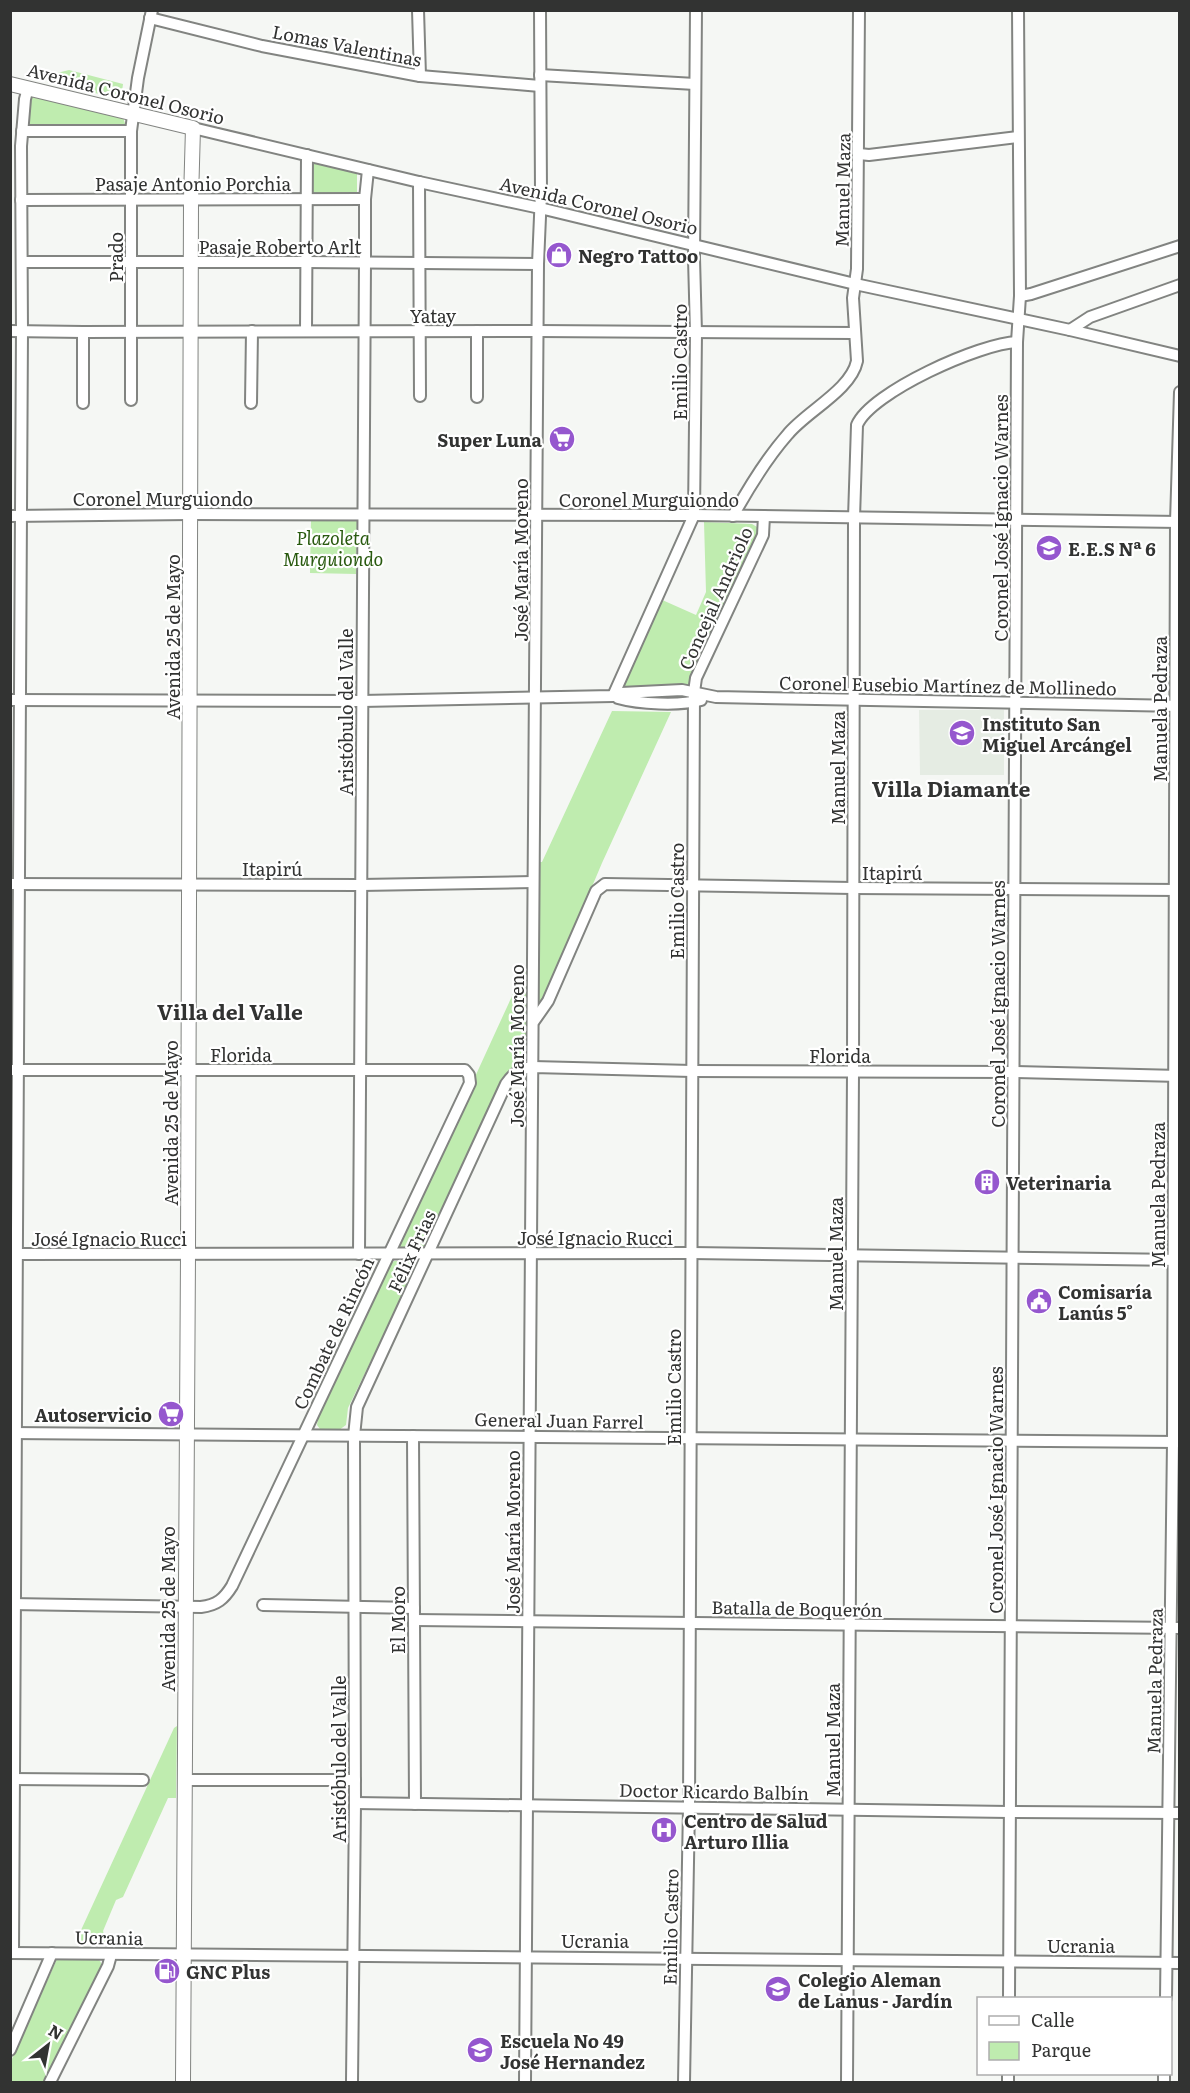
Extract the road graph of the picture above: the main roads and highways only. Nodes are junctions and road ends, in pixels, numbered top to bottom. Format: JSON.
{"nodes":[{"id":1,"x":10,"y":84,"type":"edge"},
{"id":2,"x":193,"y":128,"type":"joint"},
{"id":3,"x":183,"y":2082,"type":"edge"}],
"edges":[{"from":1,"to":2,"type":"main road","name":"Avenida Coronel Osorio"},
{"from":2,"to":3,"type":"main road","name":"Avenida 25 de Mayo"}]}
